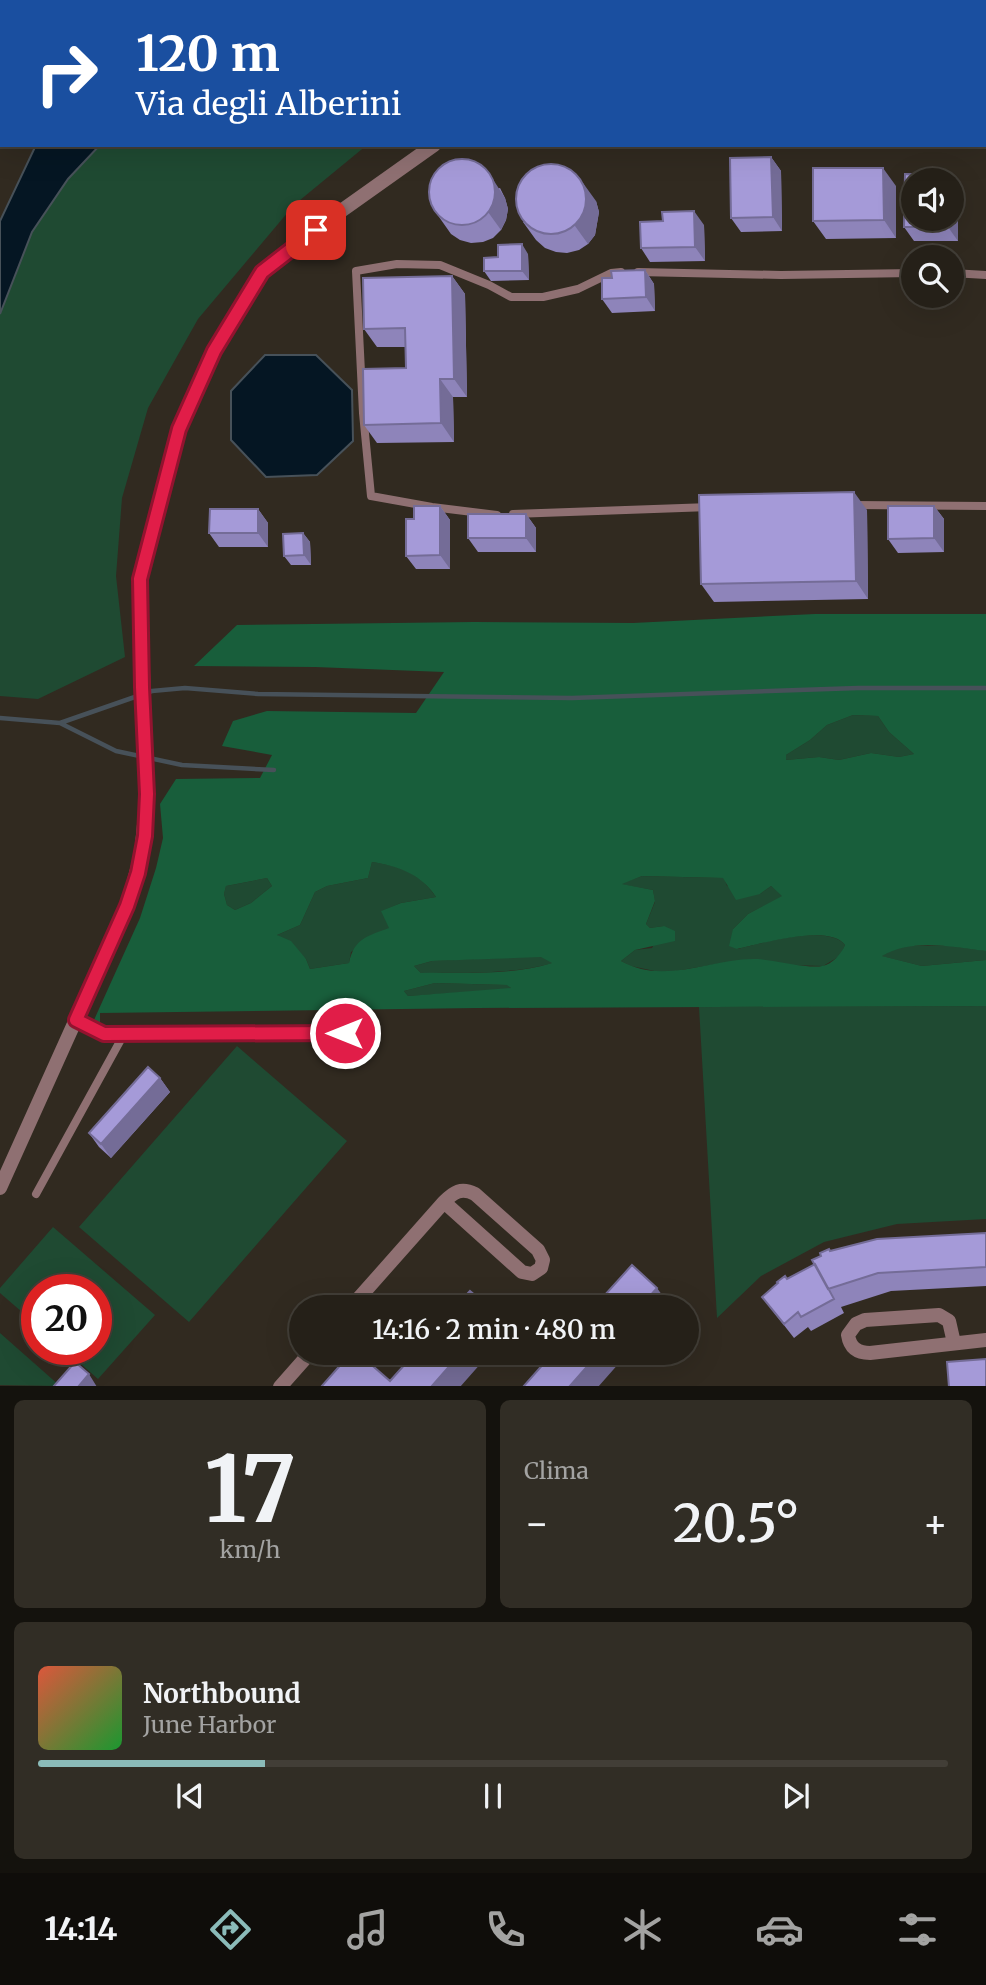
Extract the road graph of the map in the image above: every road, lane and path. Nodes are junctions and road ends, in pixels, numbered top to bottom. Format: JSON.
{"nodes":[{"id":1,"x":431,"y":147,"type":"edge"},
{"id":2,"x":901,"y":273,"type":"edge"},
{"id":3,"x":964,"y":274,"type":"edge"},
{"id":4,"x":986,"y":275,"type":"edge"},
{"id":5,"x":845,"y":505,"type":"edge"},
{"id":6,"x":725,"y":506,"type":"edge"},
{"id":7,"x":986,"y":506,"type":"edge"},
{"id":8,"x":76,"y":1020,"type":"junction"},
{"id":9,"x":345,"y":1033,"type":"dead end"},
{"id":10,"x":124,"y":1034,"type":"junction"},
{"id":11,"x":0,"y":1188,"type":"edge"},
{"id":12,"x":36,"y":1194,"type":"dead end"},
{"id":13,"x":444,"y":1202,"type":"junction"},
{"id":14,"x":362,"y":1295,"type":"edge"},
{"id":15,"x":986,"y":1340,"type":"edge"},
{"id":16,"x":954,"y":1343,"type":"junction"},
{"id":17,"x":299,"y":1365,"type":"edge"},
{"id":18,"x":281,"y":1386,"type":"edge"}],
"edges":[{"from":1,"to":8,"type":"street"},
{"from":2,"to":6,"type":"lane"},
{"from":3,"to":4,"type":"lane"},
{"from":5,"to":7,"type":"lane"},
{"from":8,"to":10,"type":"lane"},
{"from":8,"to":11,"type":"street"},
{"from":9,"to":10,"type":"lane"},
{"from":10,"to":12,"type":"lane"},
{"from":13,"to":13,"type":"street"},
{"from":13,"to":14,"type":"street"},
{"from":15,"to":16,"type":"street"},
{"from":16,"to":16,"type":"street"},
{"from":17,"to":18,"type":"street"}]}
